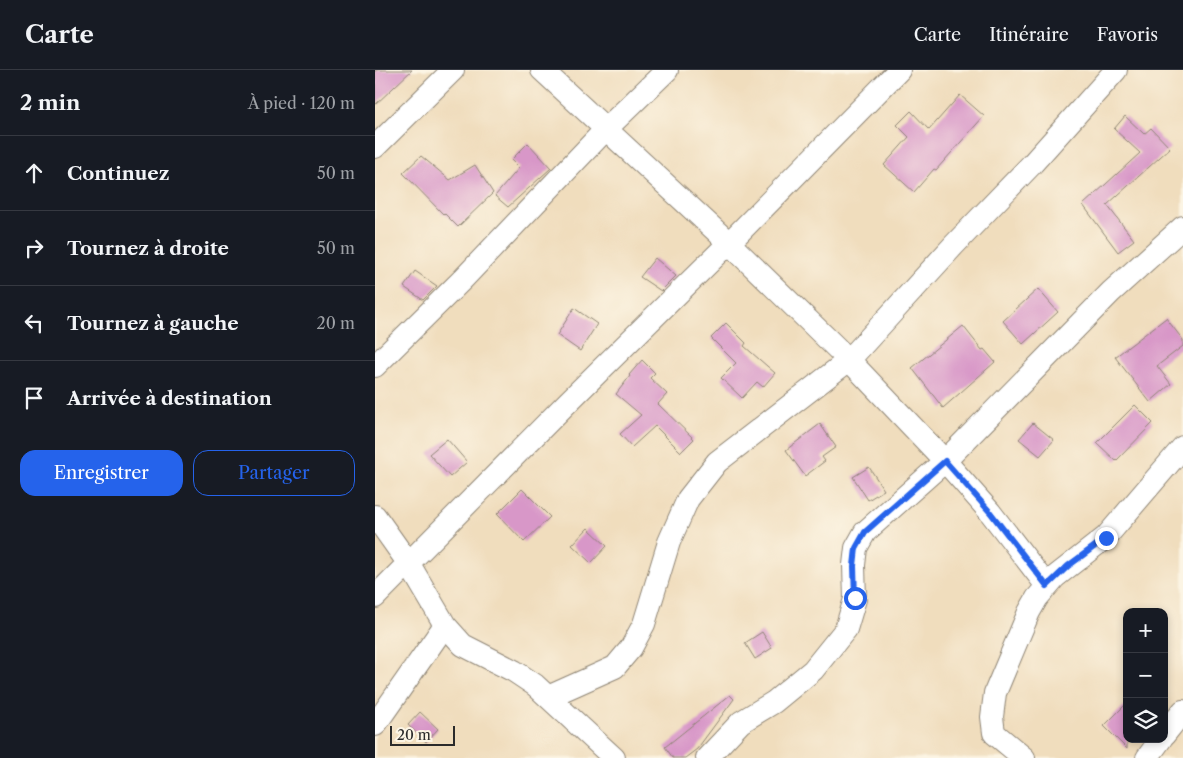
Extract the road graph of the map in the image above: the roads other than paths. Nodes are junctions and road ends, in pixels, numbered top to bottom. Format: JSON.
{"nodes":[{"id":1,"x":453,"y":70,"type":"edge"},
{"id":2,"x":541,"y":70,"type":"edge"},
{"id":3,"x":667,"y":70,"type":"edge"},
{"id":4,"x":899,"y":70,"type":"edge"},
{"id":5,"x":1116,"y":70,"type":"edge"},
{"id":6,"x":606,"y":129,"type":"junction"},
{"id":7,"x":375,"y":148,"type":"edge"},
{"id":8,"x":1183,"y":227,"type":"edge"},
{"id":9,"x":729,"y":243,"type":"junction"},
{"id":10,"x":849,"y":360,"type":"junction"},
{"id":11,"x":375,"y":366,"type":"edge"},
{"id":12,"x":1183,"y":447,"type":"edge"},
{"id":13,"x":945,"y":461,"type":"junction"},
{"id":14,"x":375,"y":516,"type":"edge"},
{"id":15,"x":409,"y":564,"type":"junction"},
{"id":16,"x":1047,"y":586,"type":"junction"},
{"id":17,"x":375,"y":597,"type":"edge"},
{"id":18,"x":445,"y":625,"type":"junction"},
{"id":19,"x":548,"y":697,"type":"junction"},
{"id":20,"x":1183,"y":711,"type":"edge"},
{"id":21,"x":375,"y":725,"type":"edge"},
{"id":22,"x":1168,"y":730,"type":"edge"},
{"id":23,"x":1158,"y":743,"type":"edge"},
{"id":24,"x":614,"y":758,"type":"edge"},
{"id":25,"x":707,"y":758,"type":"edge"},
{"id":26,"x":1024,"y":758,"type":"edge"},
{"id":27,"x":1147,"y":758,"type":"edge"}],
"edges":[{"from":1,"to":7,"type":"street"},
{"from":2,"to":6,"type":"street"},
{"from":3,"to":6,"type":"street"},
{"from":4,"to":9,"type":"street"},
{"from":5,"to":10,"type":"street"},
{"from":6,"to":9,"type":"street"},
{"from":6,"to":11,"type":"street"},
{"from":8,"to":13,"type":"street"},
{"from":9,"to":10,"type":"street"},
{"from":9,"to":15,"type":"street"},
{"from":10,"to":13,"type":"street"},
{"from":10,"to":19,"type":"street"},
{"from":12,"to":16,"type":"street"},
{"from":13,"to":16,"type":"street"},
{"from":13,"to":25,"type":"street"},
{"from":14,"to":15,"type":"street"},
{"from":15,"to":17,"type":"street"},
{"from":15,"to":18,"type":"street"},
{"from":16,"to":26,"type":"street"},
{"from":18,"to":19,"type":"street"},
{"from":18,"to":21,"type":"street"},
{"from":19,"to":24,"type":"street"},
{"from":20,"to":22,"type":"street"},
{"from":23,"to":27,"type":"street"}]}
